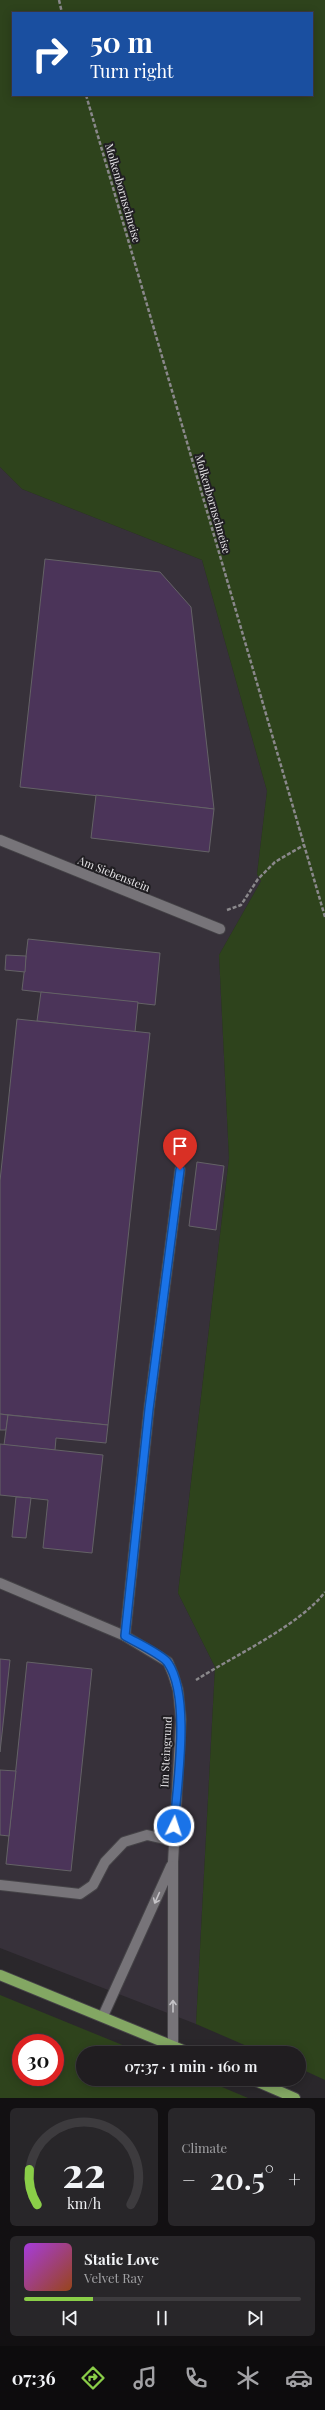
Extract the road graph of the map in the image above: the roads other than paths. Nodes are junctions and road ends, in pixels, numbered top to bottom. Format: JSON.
{"nodes":[{"id":1,"x":0,"y":840,"type":"edge"},
{"id":2,"x":220,"y":929,"type":"dead end"},
{"id":3,"x":180,"y":1170,"type":"dead end"},
{"id":4,"x":0,"y":1583,"type":"edge"},
{"id":5,"x":125,"y":1636,"type":"junction"},
{"id":6,"x":173,"y":1841,"type":"junction"},
{"id":7,"x":173,"y":1862,"type":"junction"},
{"id":8,"x":0,"y":1885,"type":"edge"},
{"id":9,"x":0,"y":1975,"type":"edge"},
{"id":10,"x":103,"y":2016,"type":"junction"},
{"id":11,"x":173,"y":2046,"type":"joint"},
{"id":12,"x":268,"y":2086,"type":"edge"},
{"id":13,"x":296,"y":2098,"type":"edge"}],
"edges":[{"from":1,"to":2,"type":"street","name":"Am Siebenstein"},
{"from":3,"to":5,"type":"street"},
{"from":4,"to":5,"type":"street","name":"Im Steingrund"},
{"from":5,"to":6,"type":"street","name":"Im Steingrund"},
{"from":6,"to":7,"type":"street","name":"Im Steingrund"},
{"from":6,"to":8,"type":"street"},
{"from":7,"to":10,"type":"street","name":"Im Steingrund","one_way":true},
{"from":11,"to":7,"type":"street","name":"Im Steingrund","one_way":true},
{"from":9,"to":10,"type":"main road"},
{"from":10,"to":11,"type":"main road"},
{"from":12,"to":13,"type":"main road"}]}
